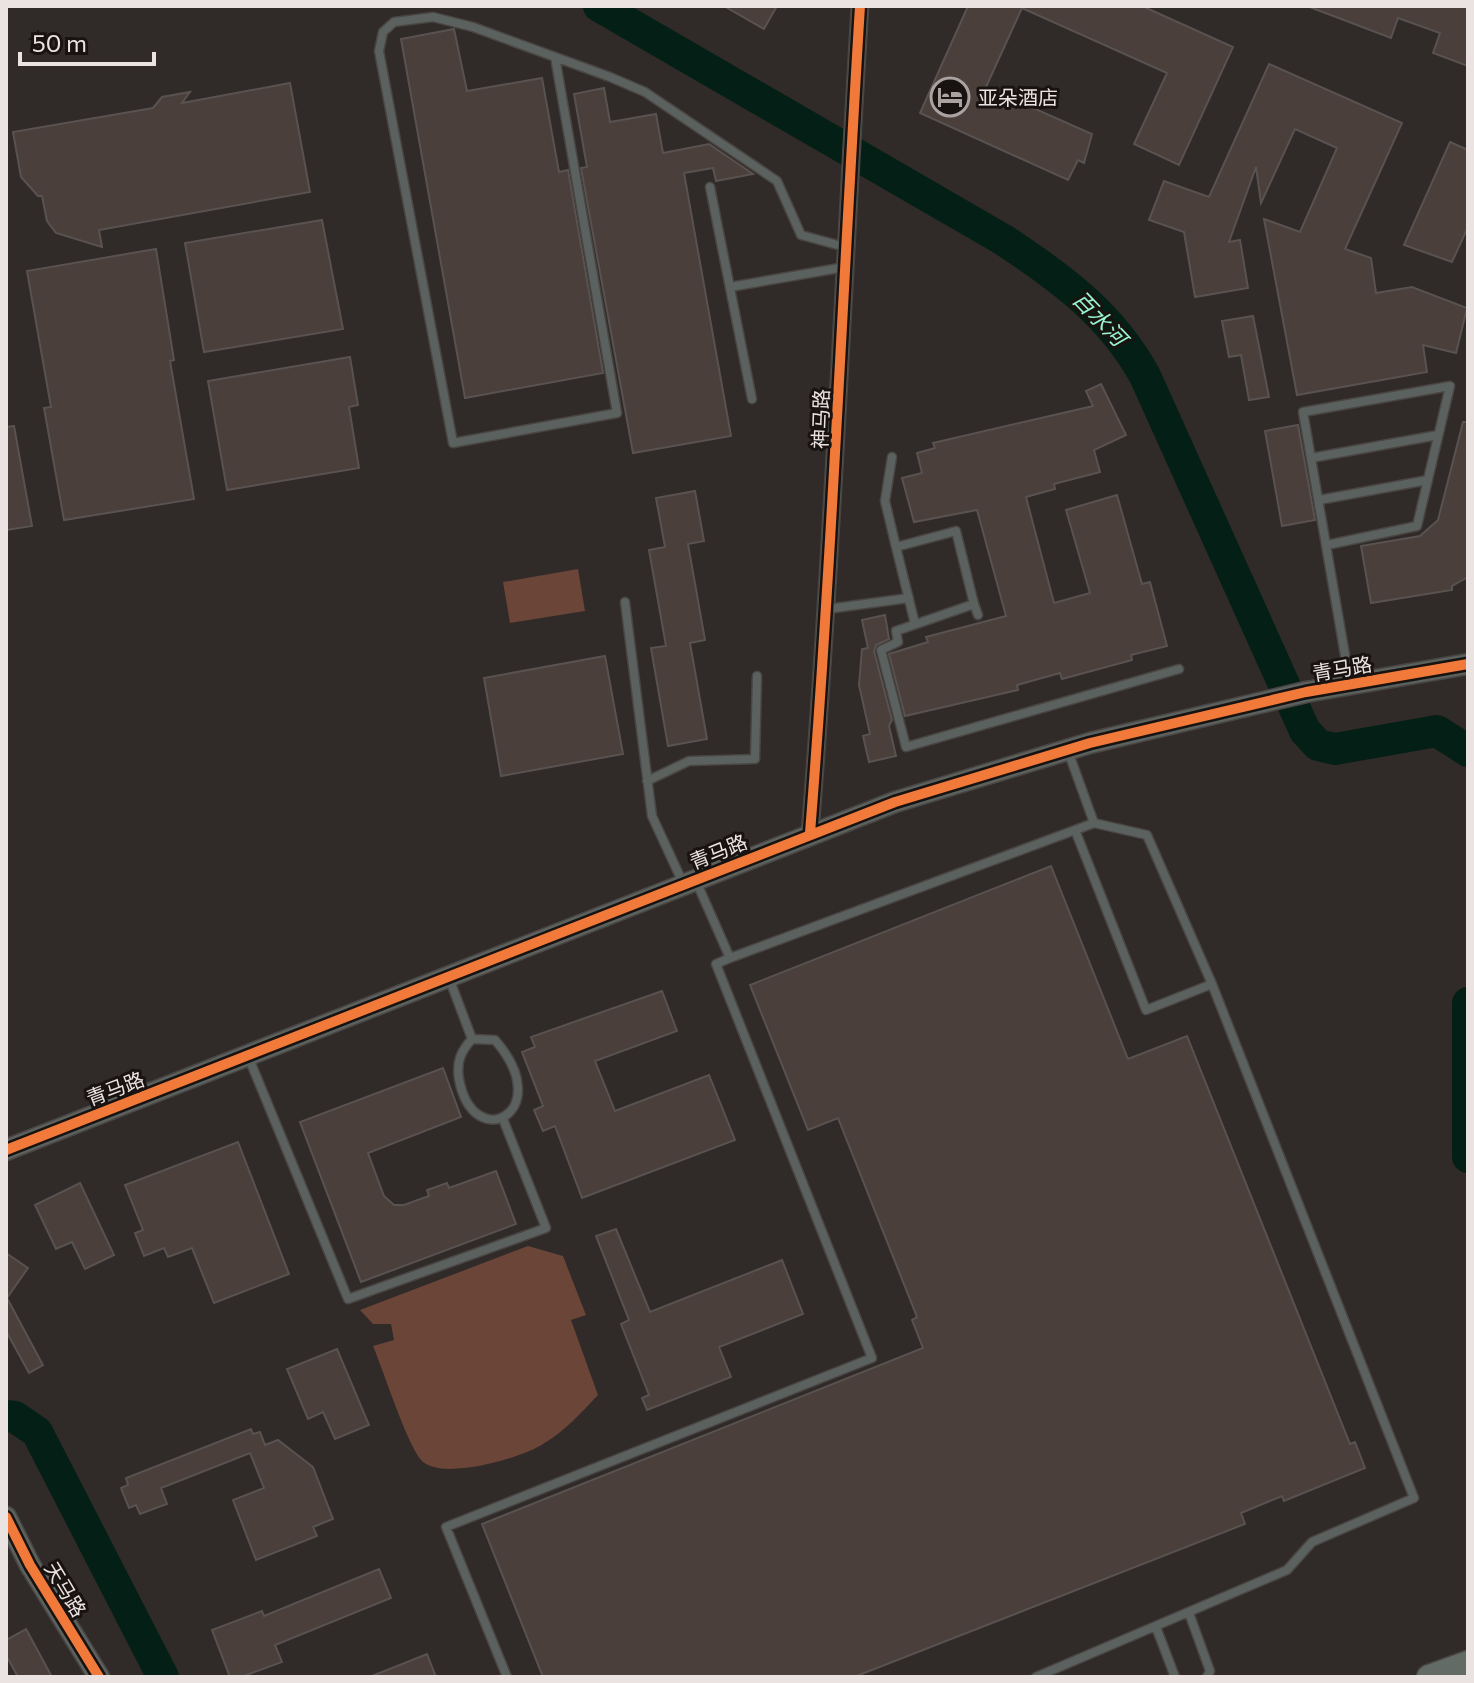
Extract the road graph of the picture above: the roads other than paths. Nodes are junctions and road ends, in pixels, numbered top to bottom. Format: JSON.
{"nodes":[{"id":1,"x":860,"y":6,"type":"edge"},
{"id":2,"x":555,"y":57,"type":"junction"},
{"id":3,"x":710,"y":187,"type":"dead end"},
{"id":4,"x":845,"y":247,"type":"junction"},
{"id":5,"x":845,"y":267,"type":"junction"},
{"id":6,"x":730,"y":287,"type":"junction"},
{"id":7,"x":752,"y":399,"type":"dead end"},
{"id":8,"x":1438,"y":435,"type":"junction"},
{"id":9,"x":892,"y":457,"type":"dead end"},
{"id":10,"x":1311,"y":458,"type":"junction"},
{"id":11,"x":1428,"y":480,"type":"junction"},
{"id":12,"x":1319,"y":500,"type":"junction"},
{"id":13,"x":1327,"y":545,"type":"junction"},
{"id":14,"x":896,"y":547,"type":"junction"},
{"id":15,"x":909,"y":598,"type":"junction"},
{"id":16,"x":625,"y":602,"type":"dead end"},
{"id":17,"x":974,"y":604,"type":"junction"},
{"id":18,"x":827,"y":609,"type":"junction"},
{"id":19,"x":978,"y":615,"type":"dead end"},
{"id":20,"x":915,"y":624,"type":"junction"},
{"id":21,"x":1468,"y":664,"type":"edge"},
{"id":22,"x":1179,"y":669,"type":"dead end"},
{"id":23,"x":757,"y":676,"type":"dead end"},
{"id":24,"x":1350,"y":684,"type":"junction"},
{"id":25,"x":1068,"y":750,"type":"junction"},
{"id":26,"x":647,"y":781,"type":"junction"},
{"id":27,"x":1094,"y":823,"type":"junction"},
{"id":28,"x":1075,"y":830,"type":"junction"},
{"id":29,"x":810,"y":833,"type":"junction"},
{"id":30,"x":689,"y":881,"type":"junction"},
{"id":31,"x":730,"y":958,"type":"junction"},
{"id":32,"x":449,"y":978,"type":"junction"},
{"id":33,"x":1212,"y":984,"type":"junction"},
{"id":34,"x":472,"y":1039,"type":"junction"},
{"id":35,"x":248,"y":1056,"type":"junction"},
{"id":36,"x":503,"y":1119,"type":"junction"},
{"id":37,"x":6,"y":1150,"type":"edge"},
{"id":38,"x":6,"y":1517,"type":"edge"},
{"id":39,"x":1189,"y":1613,"type":"junction"},
{"id":40,"x":1156,"y":1627,"type":"junction"},
{"id":41,"x":1468,"y":1663,"type":"edge"},
{"id":42,"x":99,"y":1677,"type":"edge"},
{"id":43,"x":507,"y":1677,"type":"edge"},
{"id":44,"x":1036,"y":1677,"type":"edge"},
{"id":45,"x":1175,"y":1677,"type":"edge"},
{"id":46,"x":1207,"y":1677,"type":"edge"},
{"id":47,"x":1429,"y":1677,"type":"edge"}],
"edges":[{"from":1,"to":4,"type":"street","name":"神马路"},
{"from":2,"to":2,"type":"lane"},
{"from":2,"to":4,"type":"lane"},
{"from":3,"to":6,"type":"lane"},
{"from":4,"to":5,"type":"street","name":"神马路"},
{"from":5,"to":6,"type":"lane"},
{"from":5,"to":18,"type":"street","name":"神马路"},
{"from":6,"to":7,"type":"lane"},
{"from":8,"to":10,"type":"lane"},
{"from":8,"to":10,"type":"lane"},
{"from":8,"to":11,"type":"lane"},
{"from":9,"to":14,"type":"lane"},
{"from":10,"to":12,"type":"lane"},
{"from":11,"to":12,"type":"lane"},
{"from":11,"to":13,"type":"lane"},
{"from":12,"to":13,"type":"lane"},
{"from":13,"to":24,"type":"lane"},
{"from":14,"to":15,"type":"lane"},
{"from":14,"to":17,"type":"lane"},
{"from":15,"to":18,"type":"lane"},
{"from":15,"to":20,"type":"lane"},
{"from":16,"to":26,"type":"lane"},
{"from":17,"to":19,"type":"lane"},
{"from":17,"to":20,"type":"lane"},
{"from":18,"to":29,"type":"street","name":"神马路"},
{"from":20,"to":22,"type":"lane"},
{"from":21,"to":24,"type":"street","name":"青马路"},
{"from":23,"to":26,"type":"lane"},
{"from":24,"to":25,"type":"street","name":"青马路"},
{"from":25,"to":27,"type":"lane"},
{"from":25,"to":29,"type":"street","name":"青马路"},
{"from":26,"to":30,"type":"lane"},
{"from":27,"to":28,"type":"lane"},
{"from":27,"to":33,"type":"lane"},
{"from":28,"to":31,"type":"lane"},
{"from":28,"to":33,"type":"lane"},
{"from":29,"to":30,"type":"street","name":"青马路"},
{"from":30,"to":31,"type":"lane"},
{"from":30,"to":32,"type":"street","name":"青马路"},
{"from":31,"to":43,"type":"lane"},
{"from":32,"to":34,"type":"lane"},
{"from":32,"to":35,"type":"street","name":"青马路"},
{"from":33,"to":39,"type":"lane"},
{"from":34,"to":36,"type":"lane"},
{"from":34,"to":36,"type":"lane"},
{"from":35,"to":36,"type":"lane"},
{"from":35,"to":37,"type":"street","name":"青马路"},
{"from":38,"to":42,"type":"street","name":"天马路"},
{"from":39,"to":40,"type":"lane"},
{"from":39,"to":46,"type":"lane"},
{"from":40,"to":44,"type":"lane"},
{"from":40,"to":45,"type":"lane"},
{"from":41,"to":47,"type":"main road"}]}
